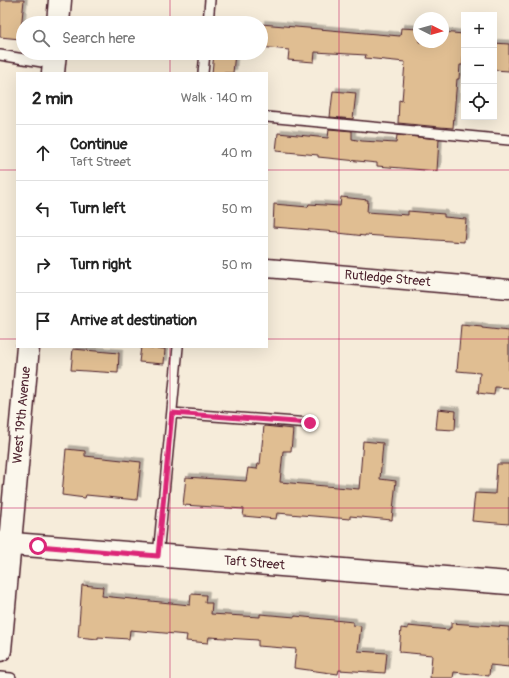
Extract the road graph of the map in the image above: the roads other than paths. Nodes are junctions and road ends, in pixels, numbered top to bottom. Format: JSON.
{"nodes":[{"id":1,"x":60,"y":0,"type":"edge"},
{"id":2,"x":210,"y":0,"type":"edge"},
{"id":3,"x":59,"y":16,"type":"edge"},
{"id":4,"x":209,"y":16,"type":"edge"},
{"id":5,"x":0,"y":55,"type":"edge"},
{"id":6,"x":16,"y":57,"type":"edge"},
{"id":7,"x":34,"y":60,"type":"edge"},
{"id":8,"x":204,"y":60,"type":"edge"},
{"id":9,"x":54,"y":63,"type":"edge"},
{"id":10,"x":203,"y":72,"type":"edge"},
{"id":11,"x":268,"y":117,"type":"edge"},
{"id":12,"x":509,"y":140,"type":"edge"},
{"id":13,"x":268,"y":268,"type":"edge"},
{"id":14,"x":509,"y":289,"type":"edge"},
{"id":15,"x":28,"y":348,"type":"edge"},
{"id":16,"x":178,"y":348,"type":"edge"},
{"id":17,"x":172,"y":413,"type":"junction"},
{"id":18,"x":310,"y":423,"type":"dead end"},
{"id":19,"x":5,"y":544,"type":"edge"},
{"id":20,"x":158,"y":556,"type":"junction"},
{"id":21,"x":509,"y":583,"type":"edge"},
{"id":22,"x":0,"y":650,"type":"edge"},
{"id":23,"x":0,"y":677,"type":"edge"},
{"id":24,"x":11,"y":678,"type":"edge"}],
"edges":[{"from":1,"to":3,"type":"street"},
{"from":2,"to":4,"type":"lane"},
{"from":5,"to":6,"type":"lane"},
{"from":7,"to":9,"type":"lane"},
{"from":8,"to":10,"type":"lane"},
{"from":11,"to":12,"type":"lane"},
{"from":13,"to":14,"type":"street","name":"Rutledge Street"},
{"from":15,"to":19,"type":"street","name":"West 19th Avenue"},
{"from":16,"to":17,"type":"lane"},
{"from":17,"to":18,"type":"lane"},
{"from":17,"to":20,"type":"lane"},
{"from":19,"to":20,"type":"street","name":"Taft Street"},
{"from":19,"to":22,"type":"street","name":"West 19th Avenue"},
{"from":20,"to":21,"type":"street","name":"Taft Street"},
{"from":23,"to":24,"type":"lane"}]}
